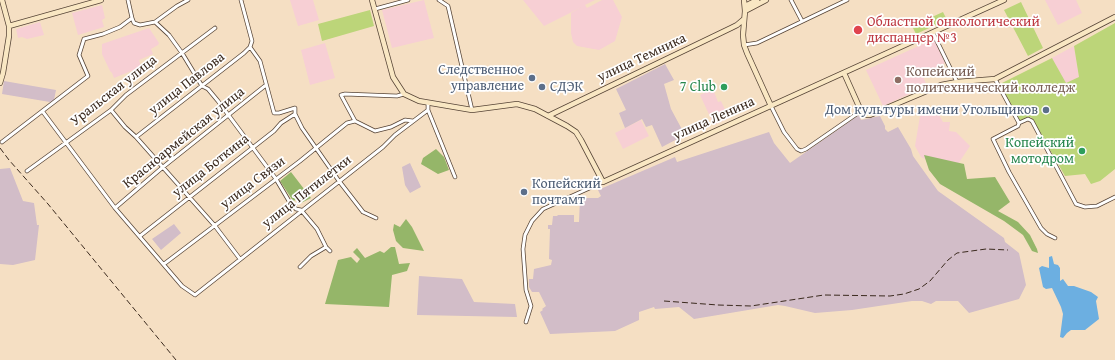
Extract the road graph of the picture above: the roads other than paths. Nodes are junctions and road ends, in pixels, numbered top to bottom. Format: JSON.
{"nodes":[{"id":1,"x":2,"y":0,"type":"edge"},
{"id":2,"x":101,"y":0,"type":"edge"},
{"id":3,"x":128,"y":0,"type":"edge"},
{"id":4,"x":188,"y":0,"type":"edge"},
{"id":5,"x":241,"y":0,"type":"edge"},
{"id":6,"x":372,"y":0,"type":"edge"},
{"id":7,"x":408,"y":0,"type":"edge"},
{"id":8,"x":439,"y":0,"type":"edge"},
{"id":9,"x":744,"y":0,"type":"edge"},
{"id":10,"x":757,"y":0,"type":"edge"},
{"id":11,"x":766,"y":0,"type":"edge"},
{"id":12,"x":791,"y":0,"type":"edge"},
{"id":13,"x":847,"y":0,"type":"edge"},
{"id":14,"x":1004,"y":0,"type":"edge"},
{"id":15,"x":745,"y":8,"type":"junction"},
{"id":16,"x":375,"y":9,"type":"junction"},
{"id":17,"x":1115,"y":17,"type":"edge"},
{"id":18,"x":132,"y":18,"type":"junction"},
{"id":19,"x":744,"y":19,"type":"junction"},
{"id":20,"x":802,"y":21,"type":"junction"},
{"id":21,"x":155,"y":22,"type":"junction"},
{"id":22,"x":9,"y":26,"type":"junction"},
{"id":23,"x":215,"y":28,"type":"dead end"},
{"id":24,"x":731,"y":28,"type":"junction"},
{"id":25,"x":933,"y":32,"type":"junction"},
{"id":26,"x":743,"y":35,"type":"junction"},
{"id":27,"x":744,"y":44,"type":"junction"},
{"id":28,"x":250,"y":47,"type":"junction"},
{"id":29,"x":182,"y":53,"type":"junction"},
{"id":30,"x":844,"y":73,"type":"junction"},
{"id":31,"x":995,"y":79,"type":"junction"},
{"id":32,"x":957,"y":82,"type":"junction"},
{"id":33,"x":0,"y":83,"type":"edge"},
{"id":34,"x":266,"y":85,"type":"junction"},
{"id":35,"x":202,"y":86,"type":"junction"},
{"id":36,"x":404,"y":94,"type":"junction"},
{"id":37,"x":428,"y":103,"type":"junction"},
{"id":38,"x":771,"y":106,"type":"junction"},
{"id":39,"x":111,"y":110,"type":"junction"},
{"id":40,"x":428,"y":110,"type":"junction"},
{"id":41,"x":472,"y":110,"type":"junction"},
{"id":42,"x":861,"y":111,"type":"junction"},
{"id":43,"x":43,"y":112,"type":"junction"},
{"id":44,"x":295,"y":114,"type":"junction"},
{"id":45,"x":228,"y":116,"type":"junction"},
{"id":46,"x":548,"y":116,"type":"junction"},
{"id":47,"x":355,"y":121,"type":"junction"},
{"id":48,"x":413,"y":121,"type":"junction"},
{"id":49,"x":1019,"y":123,"type":"junction"},
{"id":50,"x":136,"y":137,"type":"junction"},
{"id":51,"x":2,"y":142,"type":"dead end"},
{"id":52,"x":66,"y":143,"type":"junction"},
{"id":53,"x":252,"y":147,"type":"junction"},
{"id":54,"x":316,"y":148,"type":"junction"},
{"id":55,"x":163,"y":167,"type":"junction"},
{"id":56,"x":27,"y":171,"type":"dead end"},
{"id":57,"x":455,"y":177,"type":"dead end"},
{"id":58,"x":276,"y":180,"type":"junction"},
{"id":59,"x":339,"y":181,"type":"junction"},
{"id":60,"x":603,"y":182,"type":"junction"},
{"id":61,"x":190,"y":197,"type":"junction"},
{"id":62,"x":1115,"y":197,"type":"edge"},
{"id":63,"x":115,"y":208,"type":"junction"},
{"id":64,"x":301,"y":210,"type":"junction"},
{"id":65,"x":376,"y":218,"type":"dead end"},
{"id":66,"x":215,"y":226,"type":"junction"},
{"id":67,"x":140,"y":236,"type":"junction"},
{"id":68,"x":1055,"y":238,"type":"dead end"},
{"id":69,"x":326,"y":247,"type":"junction"},
{"id":70,"x":330,"y":251,"type":"dead end"},
{"id":71,"x":240,"y":259,"type":"junction"},
{"id":72,"x":164,"y":264,"type":"junction"},
{"id":73,"x":300,"y":268,"type":"dead end"},
{"id":74,"x":526,"y":322,"type":"dead end"}],
"edges":[{"from":1,"to":22,"type":"street"},
{"from":2,"to":22,"type":"street"},
{"from":3,"to":18,"type":"street"},
{"from":4,"to":21,"type":"street"},
{"from":5,"to":28,"type":"street"},
{"from":6,"to":16,"type":"street"},
{"from":7,"to":16,"type":"street"},
{"from":8,"to":41,"type":"street"},
{"from":9,"to":15,"type":"street"},
{"from":10,"to":15,"type":"street"},
{"from":11,"to":15,"type":"street"},
{"from":12,"to":20,"type":"street"},
{"from":13,"to":20,"type":"street"},
{"from":14,"to":25,"type":"street","name":"улица Ленина"},
{"from":15,"to":19,"type":"street"},
{"from":16,"to":36,"type":"street"},
{"from":17,"to":31,"type":"street"},
{"from":18,"to":21,"type":"street"},
{"from":18,"to":43,"type":"street"},
{"from":19,"to":24,"type":"street","name":"улица Темника"},
{"from":19,"to":26,"type":"street"},
{"from":20,"to":27,"type":"street"},
{"from":21,"to":29,"type":"street"},
{"from":22,"to":33,"type":"street"},
{"from":23,"to":29,"type":"street","name":"Уральская улица"},
{"from":24,"to":26,"type":"street"},
{"from":24,"to":46,"type":"street","name":"улица Темника"},
{"from":25,"to":30,"type":"street","name":"улица Ленина"},
{"from":25,"to":32,"type":"street"},
{"from":26,"to":27,"type":"street"},
{"from":27,"to":38,"type":"street"},
{"from":28,"to":34,"type":"street"},
{"from":28,"to":35,"type":"street","name":"улица Павлова"},
{"from":29,"to":35,"type":"street"},
{"from":29,"to":39,"type":"street","name":"Уральская улица"},
{"from":30,"to":38,"type":"street","name":"улица Ленина"},
{"from":30,"to":42,"type":"street"},
{"from":31,"to":32,"type":"street"},
{"from":31,"to":49,"type":"street"},
{"from":32,"to":42,"type":"street"},
{"from":34,"to":44,"type":"street"},
{"from":34,"to":45,"type":"street","name":"Красноармейская улица"},
{"from":35,"to":45,"type":"street"},
{"from":35,"to":50,"type":"street","name":"улица Павлова"},
{"from":36,"to":37,"type":"street"},
{"from":36,"to":47,"type":"street"},
{"from":37,"to":40,"type":"street"},
{"from":37,"to":41,"type":"street"},
{"from":38,"to":42,"type":"street"},
{"from":38,"to":60,"type":"street","name":"улица Ленина"},
{"from":39,"to":50,"type":"street"},
{"from":39,"to":52,"type":"street","name":"Уральская улица"},
{"from":40,"to":48,"type":"street","name":"улица Пятилетки"},
{"from":40,"to":57,"type":"street"},
{"from":41,"to":46,"type":"street"},
{"from":43,"to":51,"type":"street"},
{"from":43,"to":52,"type":"street"},
{"from":44,"to":53,"type":"street","name":"улица Боткина"},
{"from":44,"to":54,"type":"street"},
{"from":45,"to":53,"type":"street"},
{"from":45,"to":55,"type":"street","name":"Красноармейская улица"},
{"from":46,"to":60,"type":"street"},
{"from":47,"to":48,"type":"street"},
{"from":47,"to":54,"type":"street","name":"улица Связи"},
{"from":48,"to":59,"type":"street","name":"улица Пятилетки"},
{"from":49,"to":62,"type":"street"},
{"from":49,"to":68,"type":"street"},
{"from":50,"to":55,"type":"street"},
{"from":52,"to":56,"type":"street","name":"Уральская улица"},
{"from":52,"to":63,"type":"street"},
{"from":53,"to":58,"type":"street"},
{"from":53,"to":61,"type":"street","name":"улица Боткина"},
{"from":54,"to":58,"type":"street","name":"улица Связи"},
{"from":54,"to":59,"type":"street"},
{"from":55,"to":61,"type":"street"},
{"from":55,"to":63,"type":"street","name":"Красноармейская улица"},
{"from":58,"to":64,"type":"street"},
{"from":58,"to":66,"type":"street","name":"улица Связи"},
{"from":59,"to":64,"type":"street","name":"улица Пятилетки"},
{"from":59,"to":65,"type":"street"},
{"from":60,"to":74,"type":"street","name":"улица Ленина"},
{"from":61,"to":66,"type":"street"},
{"from":61,"to":67,"type":"street","name":"улица Боткина"},
{"from":63,"to":67,"type":"street"},
{"from":64,"to":69,"type":"street"},
{"from":64,"to":71,"type":"street","name":"улица Пятилетки"},
{"from":66,"to":71,"type":"street"},
{"from":66,"to":72,"type":"street","name":"улица Связи"},
{"from":67,"to":72,"type":"street"},
{"from":69,"to":70,"type":"street"},
{"from":69,"to":73,"type":"street"},
{"from":71,"to":72,"type":"street","name":"улица Пятилетки"}]}
